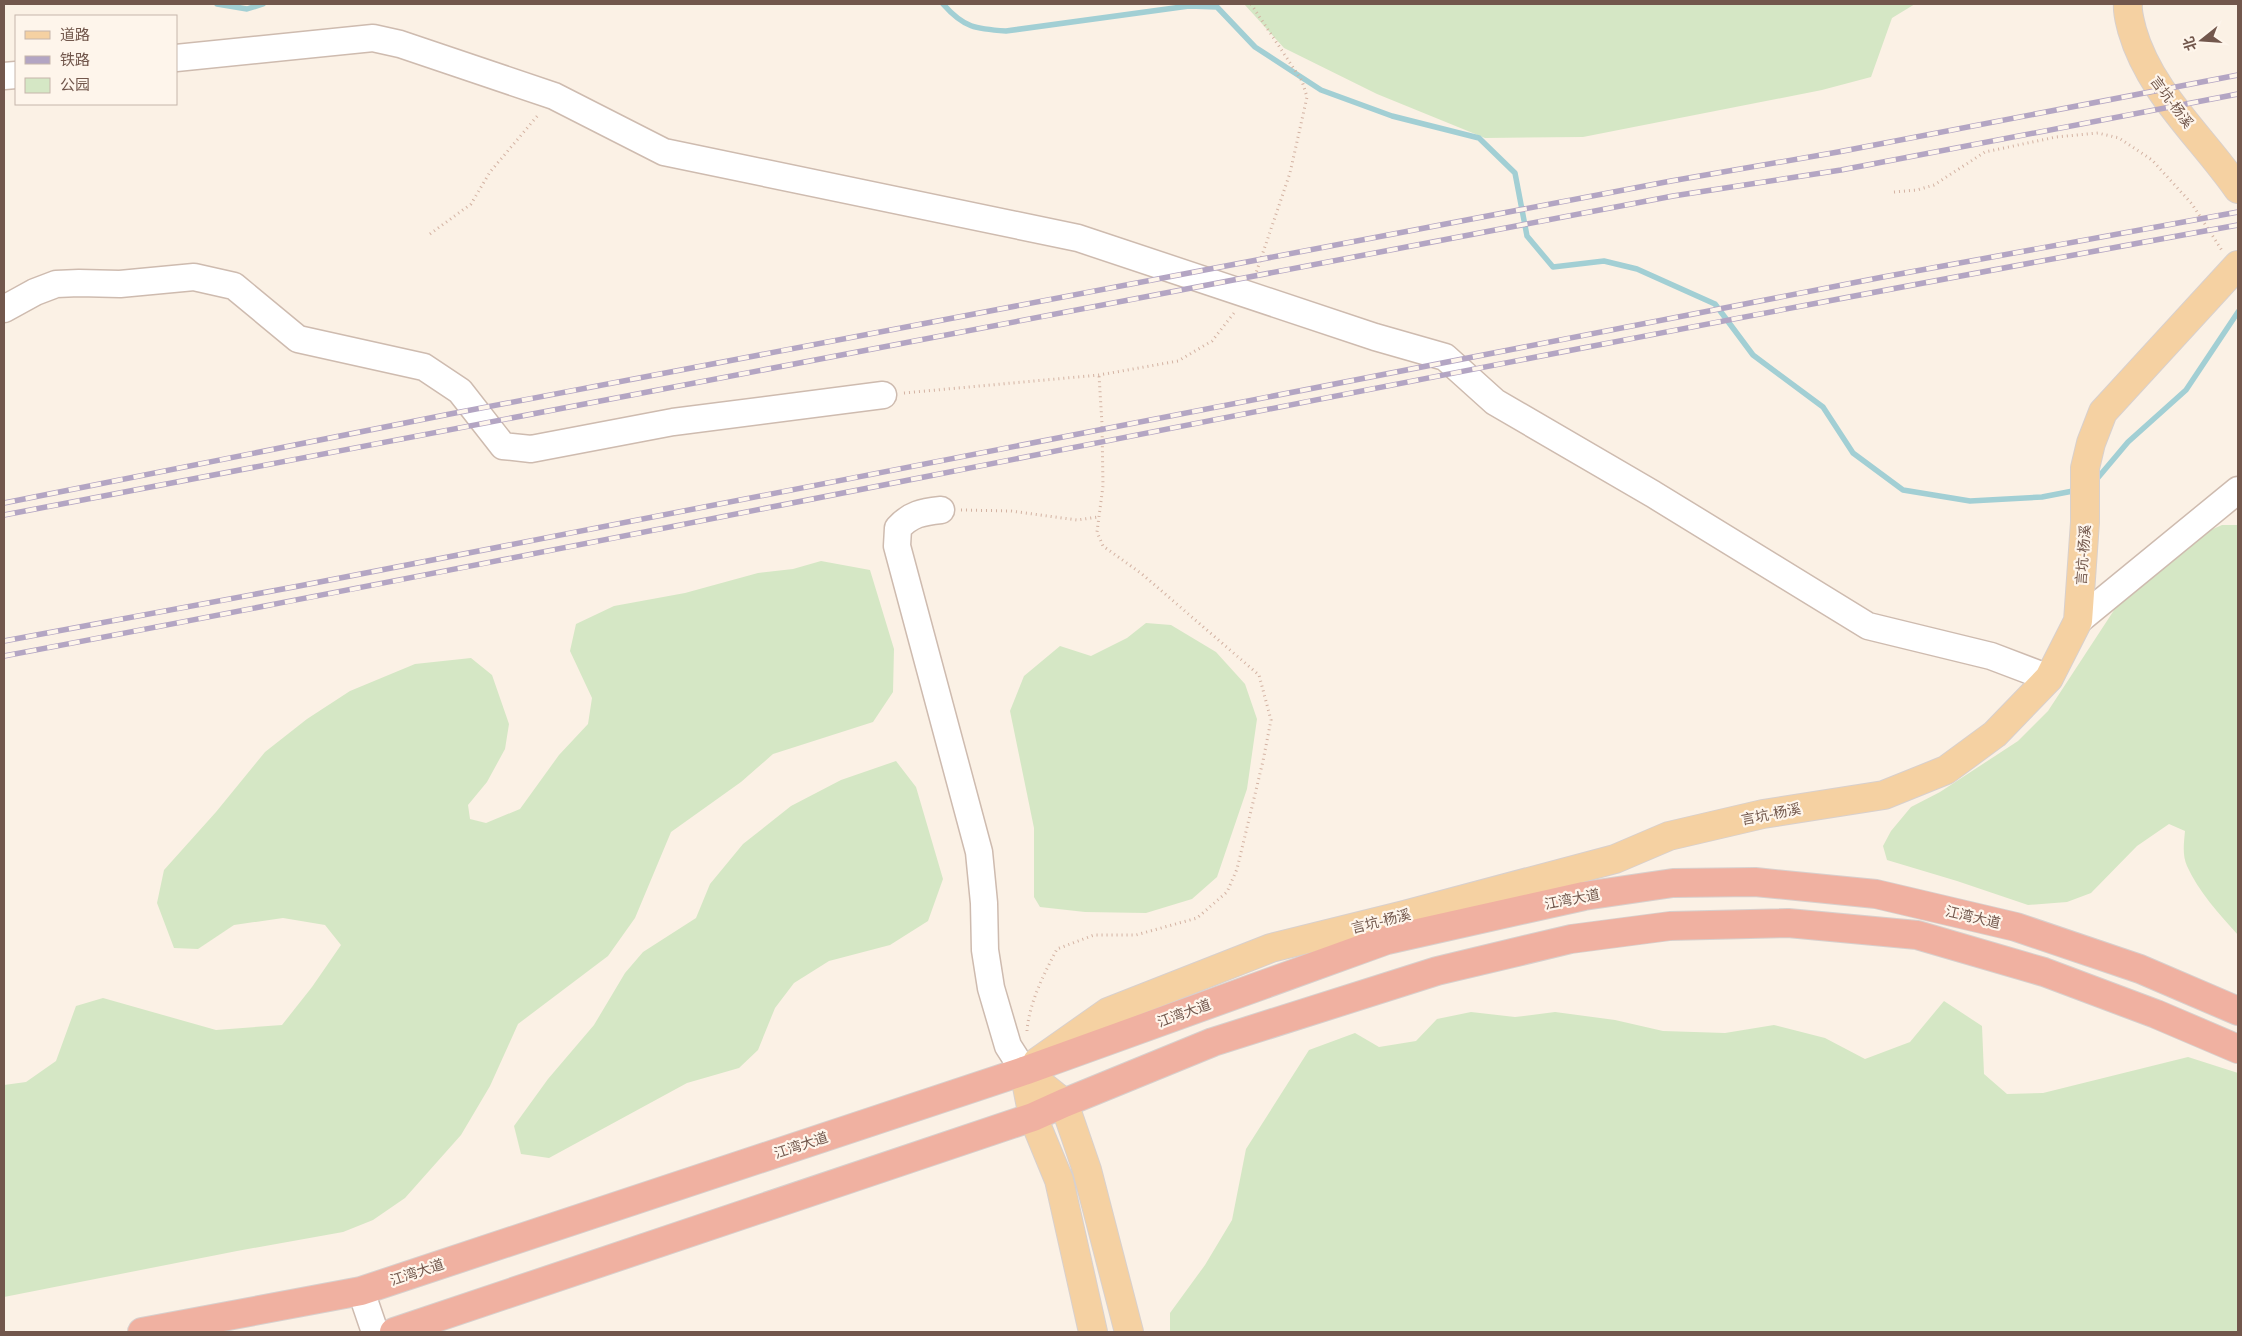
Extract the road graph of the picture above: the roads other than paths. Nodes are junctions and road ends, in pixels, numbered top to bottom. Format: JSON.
{"nodes":[{"id":1,"x":2128,"y":4,"type":"edge"},
{"id":2,"x":178,"y":58,"type":"edge"},
{"id":3,"x":2238,"y":189,"type":"edge"},
{"id":4,"x":2236,"y":267,"type":"edge"},
{"id":5,"x":4,"y":309,"type":"edge"},
{"id":6,"x":883,"y":395,"type":"road end"},
{"id":7,"x":2238,"y":490,"type":"edge"},
{"id":8,"x":941,"y":510,"type":"road end"},
{"id":9,"x":2078,"y":621,"type":"junction"},
{"id":10,"x":2049,"y":678,"type":"junction"},
{"id":11,"x":2238,"y":1011,"type":"edge"},
{"id":12,"x":2238,"y":1049,"type":"edge"},
{"id":13,"x":1024,"y":1071,"type":"junction"},
{"id":14,"x":1064,"y":1103,"type":"junction"},
{"id":15,"x":1033,"y":1117,"type":"junction"},
{"id":16,"x":361,"y":1290,"type":"junction"},
{"id":17,"x":142,"y":1332,"type":"edge"},
{"id":18,"x":375,"y":1332,"type":"edge"},
{"id":19,"x":394,"y":1332,"type":"edge"},
{"id":20,"x":1093,"y":1332,"type":"edge"},
{"id":21,"x":1129,"y":1332,"type":"edge"}],
"edges":[{"from":1,"to":3,"type":"main road","name":"言坑-杨溪"},
{"from":2,"to":10,"type":"street"},
{"from":4,"to":9,"type":"main road","name":"言坑-杨溪"},
{"from":5,"to":6,"type":"street"},
{"from":7,"to":9,"type":"street"},
{"from":8,"to":13,"type":"street"},
{"from":9,"to":10,"type":"main road","name":"言坑-杨溪"},
{"from":10,"to":13,"type":"main road","name":"言坑-杨溪"},
{"from":11,"to":13,"type":"highway","name":"江湾大道"},
{"from":12,"to":14,"type":"highway"},
{"from":13,"to":14,"type":"main road"},
{"from":13,"to":15,"type":"main road"},
{"from":13,"to":16,"type":"highway","name":"江湾大道"},
{"from":14,"to":15,"type":"highway"},
{"from":14,"to":21,"type":"main road"},
{"from":15,"to":19,"type":"highway"},
{"from":15,"to":20,"type":"main road"},
{"from":16,"to":17,"type":"highway","name":"江湾大道"},
{"from":16,"to":18,"type":"street"}]}
